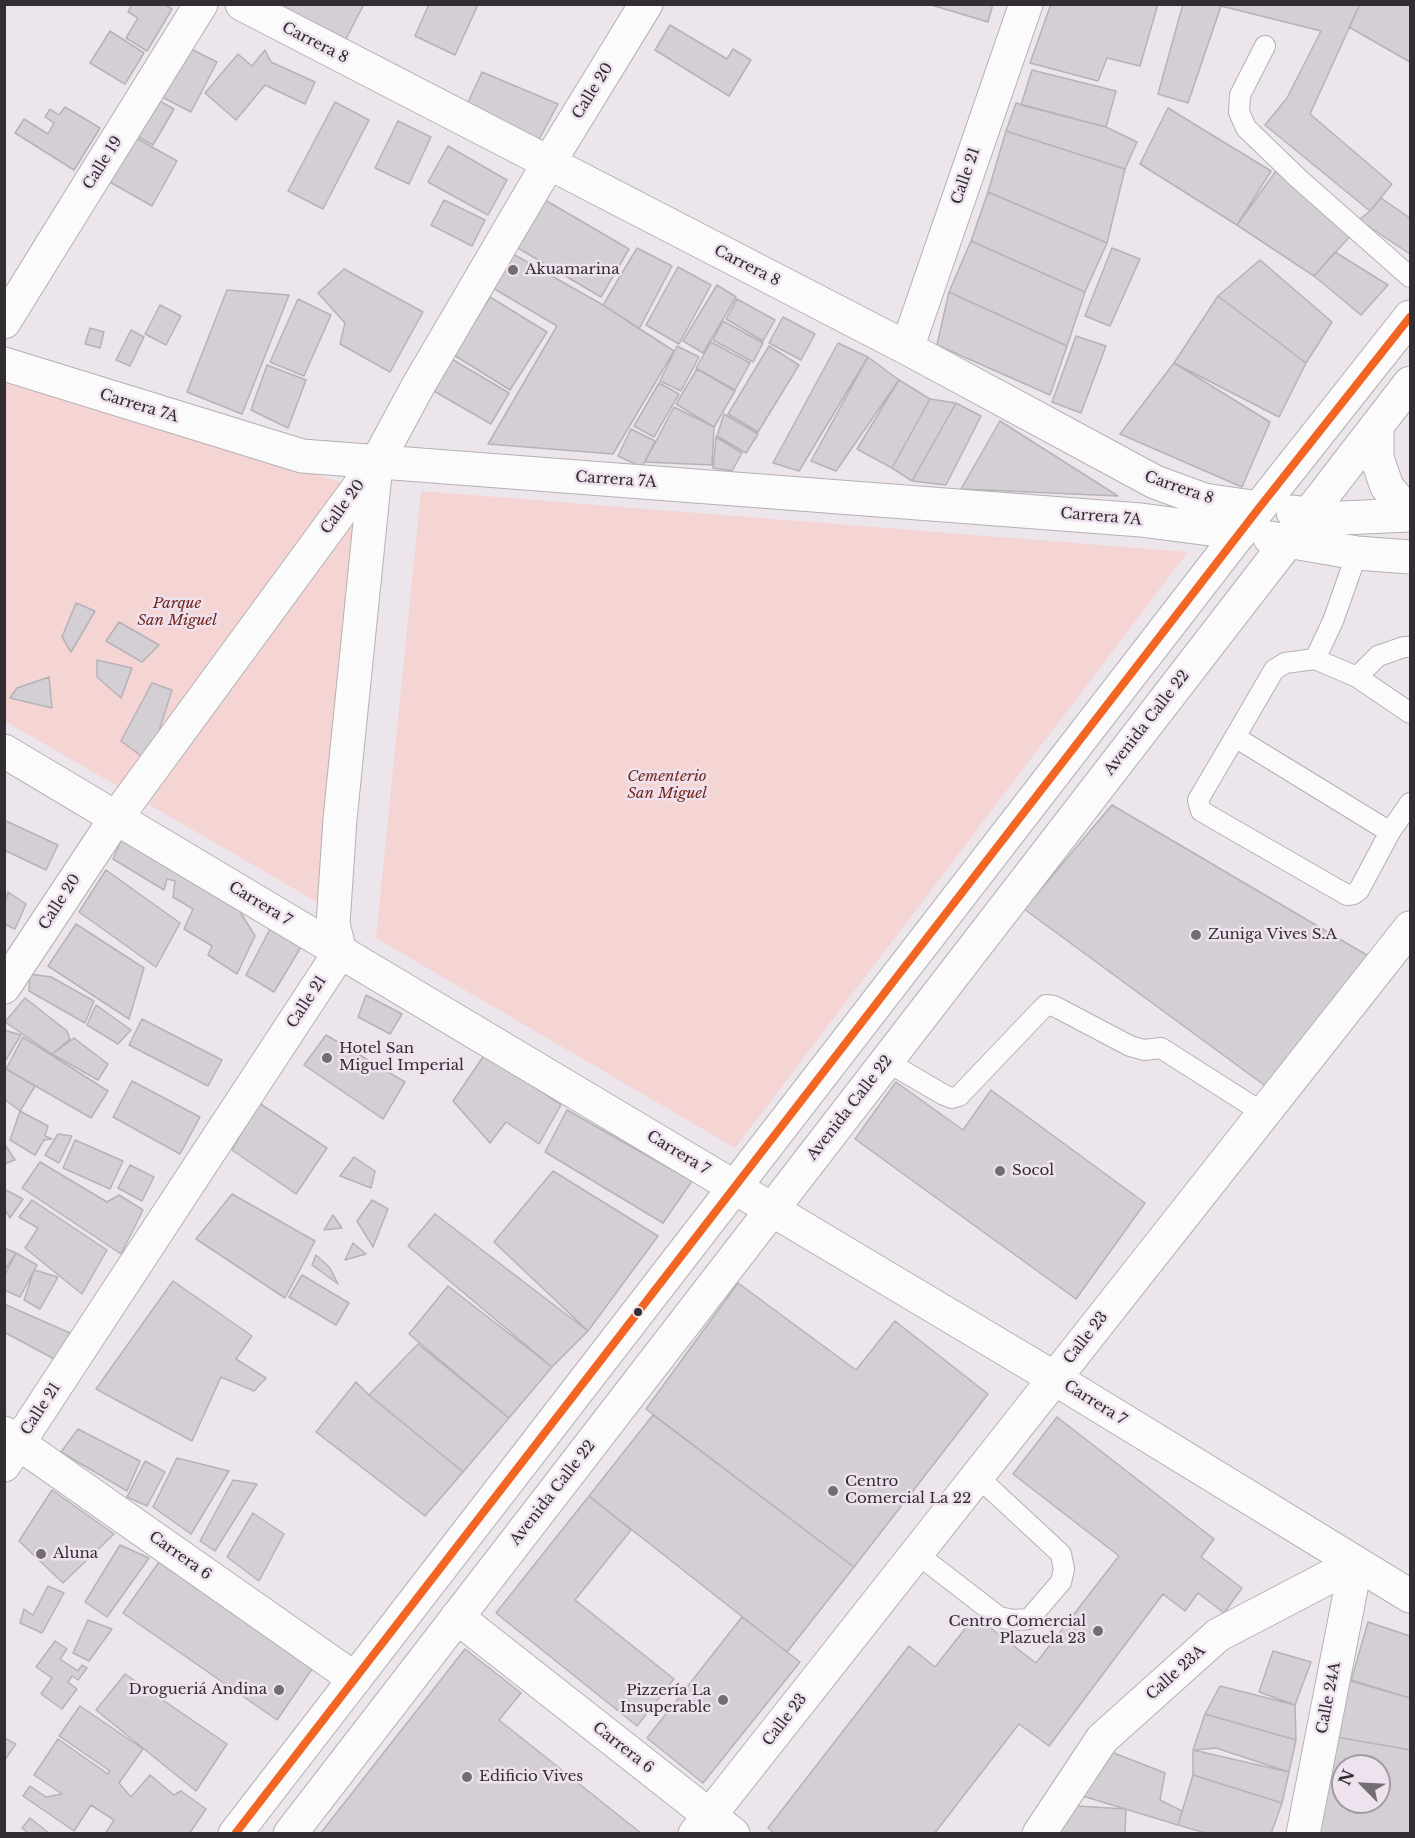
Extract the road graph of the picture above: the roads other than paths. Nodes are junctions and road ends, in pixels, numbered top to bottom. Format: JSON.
{"nodes":[{"id":1,"x":201,"y":4,"type":"edge"},
{"id":2,"x":242,"y":4,"type":"edge"},
{"id":3,"x":646,"y":4,"type":"edge"},
{"id":4,"x":1026,"y":4,"type":"edge"},
{"id":5,"x":1265,"y":46,"type":"dead end"},
{"id":6,"x":548,"y":164,"type":"junction"},
{"id":7,"x":1410,"y":277,"type":"edge"},
{"id":8,"x":1410,"y":317,"type":"edge"},
{"id":9,"x":4,"y":322,"type":"edge"},
{"id":10,"x":907,"y":348,"type":"junction"},
{"id":11,"x":4,"y":364,"type":"edge"},
{"id":12,"x":1410,"y":383,"type":"edge"},
{"id":13,"x":1377,"y":426,"type":"junction"},
{"id":14,"x":377,"y":462,"type":"junction"},
{"id":15,"x":1410,"y":513,"type":"edge"},
{"id":16,"x":1309,"y":514,"type":"junction"},
{"id":17,"x":1249,"y":521,"type":"junction"},
{"id":18,"x":1287,"y":542,"type":"junction"},
{"id":19,"x":1357,"y":553,"type":"junction"},
{"id":20,"x":1410,"y":557,"type":"edge"},
{"id":21,"x":1410,"y":647,"type":"edge"},
{"id":22,"x":1315,"y":659,"type":"junction"},
{"id":23,"x":1357,"y":677,"type":"junction"},
{"id":24,"x":1410,"y":712,"type":"edge"},
{"id":25,"x":1235,"y":737,"type":"junction"},
{"id":26,"x":4,"y":751,"type":"edge"},
{"id":27,"x":1410,"y":802,"type":"edge"},
{"id":28,"x":116,"y":818,"type":"junction"},
{"id":29,"x":1390,"y":832,"type":"junction"},
{"id":30,"x":1408,"y":935,"type":"edge"},
{"id":31,"x":340,"y":952,"type":"junction"},
{"id":32,"x":4,"y":987,"type":"edge"},
{"id":33,"x":886,"y":1061,"type":"junction"},
{"id":34,"x":1263,"y":1113,"type":"junction"},
{"id":35,"x":736,"y":1187,"type":"junction"},
{"id":36,"x":772,"y":1210,"type":"junction"},
{"id":37,"x":1054,"y":1378,"type":"junction"},
{"id":38,"x":9,"y":1447,"type":"edge"},
{"id":39,"x":977,"y":1476,"type":"junction"},
{"id":40,"x":916,"y":1553,"type":"junction"},
{"id":41,"x":1356,"y":1563,"type":"junction"},
{"id":42,"x":1410,"y":1596,"type":"edge"},
{"id":43,"x":457,"y":1617,"type":"junction"},
{"id":44,"x":355,"y":1679,"type":"junction"},
{"id":45,"x":712,"y":1827,"type":"edge"},
{"id":46,"x":235,"y":1833,"type":"edge"},
{"id":47,"x":290,"y":1833,"type":"edge"},
{"id":48,"x":1039,"y":1833,"type":"edge"},
{"id":49,"x":1303,"y":1833,"type":"edge"}],
"edges":[{"from":1,"to":9,"type":"street","name":"Calle 19"},
{"from":2,"to":6,"type":"street","name":"Carrera 8"},
{"from":3,"to":6,"type":"street","name":"Calle 20"},
{"from":4,"to":10,"type":"street","name":"Calle 21"},
{"from":5,"to":7,"type":"lane"},
{"from":6,"to":10,"type":"street","name":"Carrera 8"},
{"from":6,"to":14,"type":"street","name":"Calle 20"},
{"from":8,"to":17,"type":"street"},
{"from":10,"to":17,"type":"street","name":"Carrera 8"},
{"from":11,"to":14,"type":"street","name":"Carrera 7A"},
{"from":12,"to":13,"type":"street","name":"Avenida Calle 22"},
{"from":13,"to":15,"type":"street"},
{"from":13,"to":16,"type":"street","name":"Avenida Calle 22"},
{"from":14,"to":17,"type":"street","name":"Carrera 7A"},
{"from":14,"to":28,"type":"street","name":"Calle 20"},
{"from":14,"to":31,"type":"street"},
{"from":15,"to":16,"type":"street"},
{"from":16,"to":17,"type":"street"},
{"from":16,"to":18,"type":"street","name":"Avenida Calle 22"},
{"from":17,"to":18,"type":"street"},
{"from":17,"to":35,"type":"street"},
{"from":18,"to":19,"type":"street"},
{"from":18,"to":33,"type":"street","name":"Avenida Calle 22"},
{"from":19,"to":20,"type":"street"},
{"from":19,"to":22,"type":"lane"},
{"from":21,"to":23,"type":"lane"},
{"from":22,"to":23,"type":"lane"},
{"from":22,"to":25,"type":"lane"},
{"from":23,"to":24,"type":"lane"},
{"from":25,"to":29,"type":"lane"},
{"from":25,"to":29,"type":"lane"},
{"from":26,"to":28,"type":"street","name":"Carrera 7"},
{"from":27,"to":29,"type":"lane"},
{"from":28,"to":31,"type":"street","name":"Carrera 7"},
{"from":28,"to":32,"type":"street","name":"Calle 20"},
{"from":30,"to":34,"type":"street","name":"Calle 23"},
{"from":31,"to":35,"type":"street","name":"Carrera 7"},
{"from":31,"to":38,"type":"street","name":"Calle 21"},
{"from":33,"to":34,"type":"lane"},
{"from":33,"to":36,"type":"street","name":"Avenida Calle 22"},
{"from":34,"to":37,"type":"street","name":"Calle 23"},
{"from":35,"to":36,"type":"street","name":"Carrera 7"},
{"from":35,"to":44,"type":"street"},
{"from":36,"to":37,"type":"street","name":"Carrera 7"},
{"from":36,"to":43,"type":"street","name":"Avenida Calle 22"},
{"from":37,"to":39,"type":"street","name":"Calle 23"},
{"from":37,"to":41,"type":"street","name":"Carrera 7"},
{"from":38,"to":44,"type":"street","name":"Carrera 6"},
{"from":39,"to":40,"type":"street","name":"Calle 23"},
{"from":39,"to":40,"type":"lane"},
{"from":40,"to":45,"type":"street","name":"Calle 23"},
{"from":41,"to":42,"type":"street","name":"Carrera 7"},
{"from":41,"to":48,"type":"street","name":"Calle 23A"},
{"from":41,"to":49,"type":"street","name":"Calle 24A"},
{"from":43,"to":45,"type":"street","name":"Carrera 6"},
{"from":43,"to":47,"type":"street","name":"Avenida Calle 22"},
{"from":44,"to":46,"type":"street"}]}
